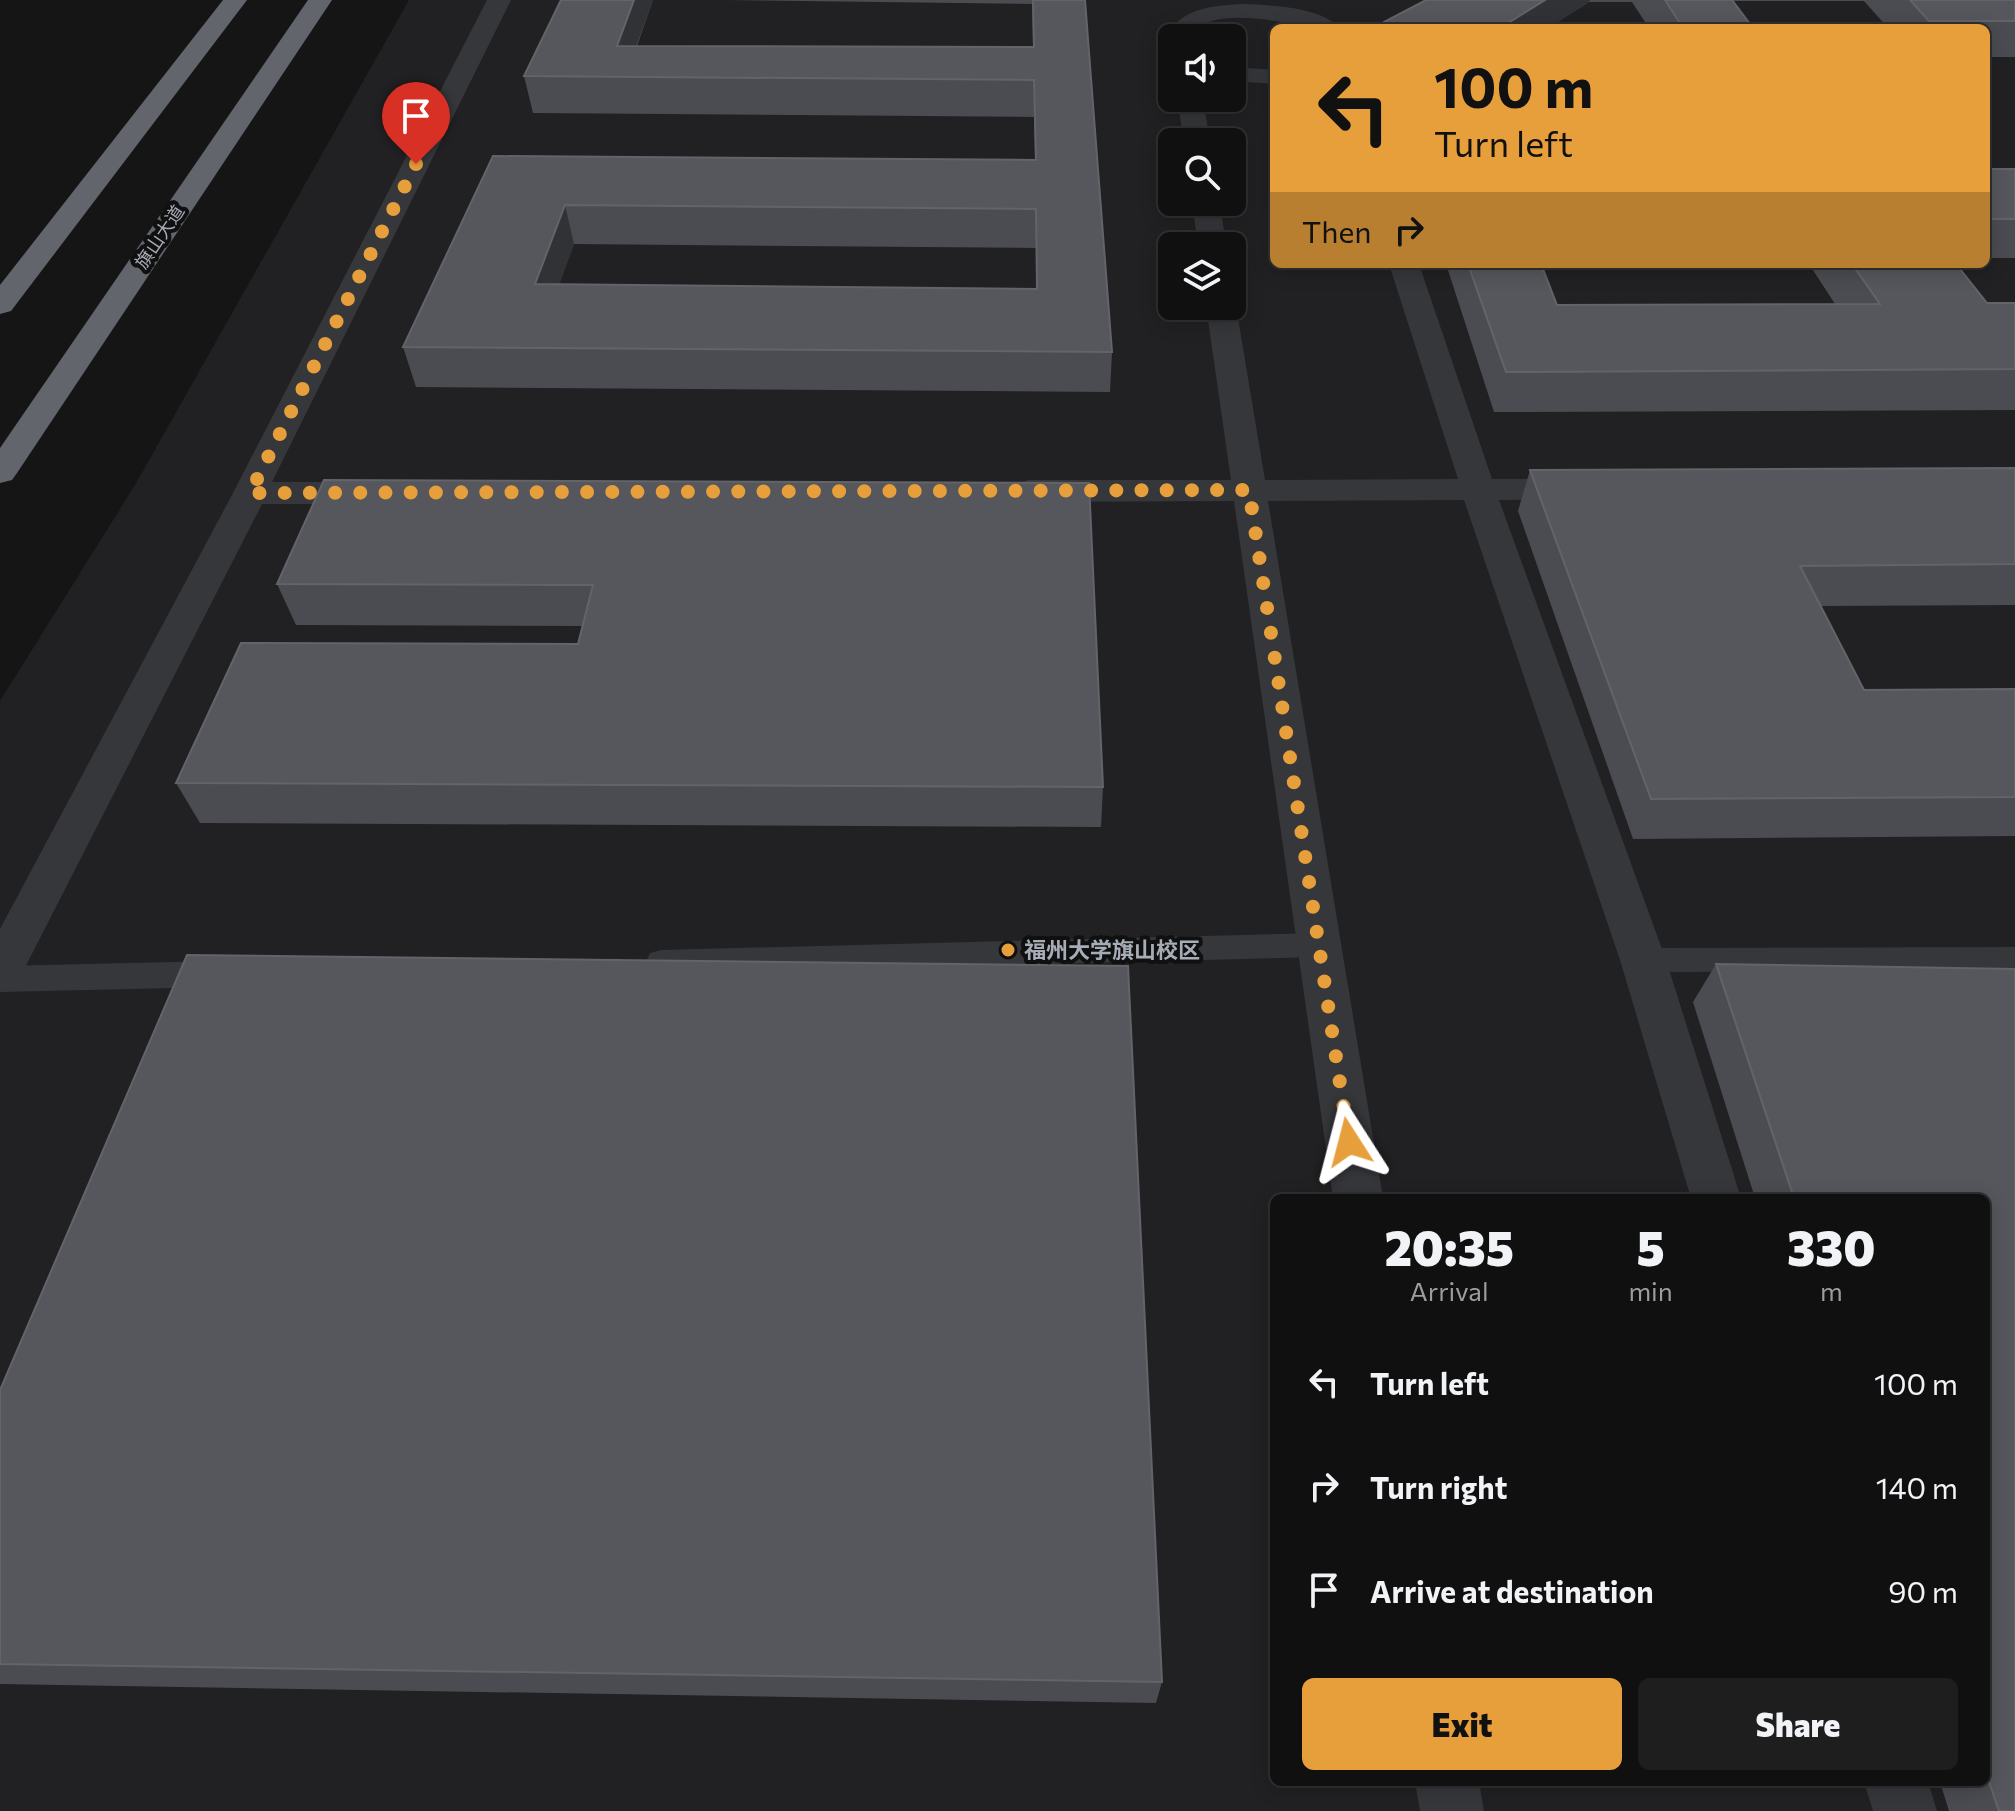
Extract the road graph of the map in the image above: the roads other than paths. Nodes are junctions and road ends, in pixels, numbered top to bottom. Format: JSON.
{"nodes":[{"id":1,"x":235,"y":0,"type":"edge"},
{"id":2,"x":320,"y":0,"type":"edge"},
{"id":3,"x":499,"y":0,"type":"edge"},
{"id":4,"x":1230,"y":0,"type":"edge"},
{"id":5,"x":1189,"y":24,"type":"edge"},
{"id":6,"x":1191,"y":24,"type":"edge"},
{"id":7,"x":1319,"y":24,"type":"edge"},
{"id":8,"x":1246,"y":75,"type":"edge"},
{"id":9,"x":1270,"y":77,"type":"edge"},
{"id":10,"x":1405,"y":268,"type":"edge"},
{"id":11,"x":0,"y":305,"type":"edge"},
{"id":12,"x":1223,"y":320,"type":"edge"},
{"id":13,"x":0,"y":473,"type":"edge"},
{"id":14,"x":1478,"y":489,"type":"junction"},
{"id":15,"x":1620,"y":489,"type":"edge"},
{"id":16,"x":1249,"y":490,"type":"junction"},
{"id":17,"x":996,"y":491,"type":"edge"},
{"id":18,"x":250,"y":493,"type":"junction"},
{"id":19,"x":408,"y":493,"type":"edge"},
{"id":20,"x":1319,"y":945,"type":"junction"},
{"id":21,"x":2015,"y":959,"type":"edge"},
{"id":22,"x":1643,"y":960,"type":"junction"},
{"id":23,"x":636,"y":963,"type":"edge"},
{"id":24,"x":0,"y":972,"type":"edge"},
{"id":25,"x":238,"y":973,"type":"edge"},
{"id":26,"x":0,"y":979,"type":"edge"},
{"id":27,"x":1357,"y":1194,"type":"edge"},
{"id":28,"x":1715,"y":1194,"type":"edge"},
{"id":29,"x":1448,"y":1786,"type":"edge"},
{"id":30,"x":1897,"y":1786,"type":"edge"},
{"id":31,"x":1452,"y":1811,"type":"edge"},
{"id":32,"x":1905,"y":1811,"type":"edge"}],
"edges":[{"from":1,"to":11,"type":"highway"},
{"from":2,"to":13,"type":"highway","name":"旗山大道"},
{"from":3,"to":18,"type":"street"},
{"from":4,"to":6,"type":"street"},
{"from":5,"to":7,"type":"street"},
{"from":8,"to":9,"type":"street"},
{"from":10,"to":14,"type":"street"},
{"from":12,"to":16,"type":"street"},
{"from":14,"to":15,"type":"street"},
{"from":14,"to":16,"type":"street"},
{"from":14,"to":22,"type":"street"},
{"from":16,"to":17,"type":"street"},
{"from":16,"to":20,"type":"street"},
{"from":18,"to":19,"type":"street"},
{"from":18,"to":24,"type":"street"},
{"from":20,"to":23,"type":"lane"},
{"from":20,"to":27,"type":"street"},
{"from":21,"to":22,"type":"lane"},
{"from":22,"to":28,"type":"street"},
{"from":25,"to":26,"type":"lane"},
{"from":29,"to":31,"type":"street"},
{"from":30,"to":32,"type":"street"}]}
